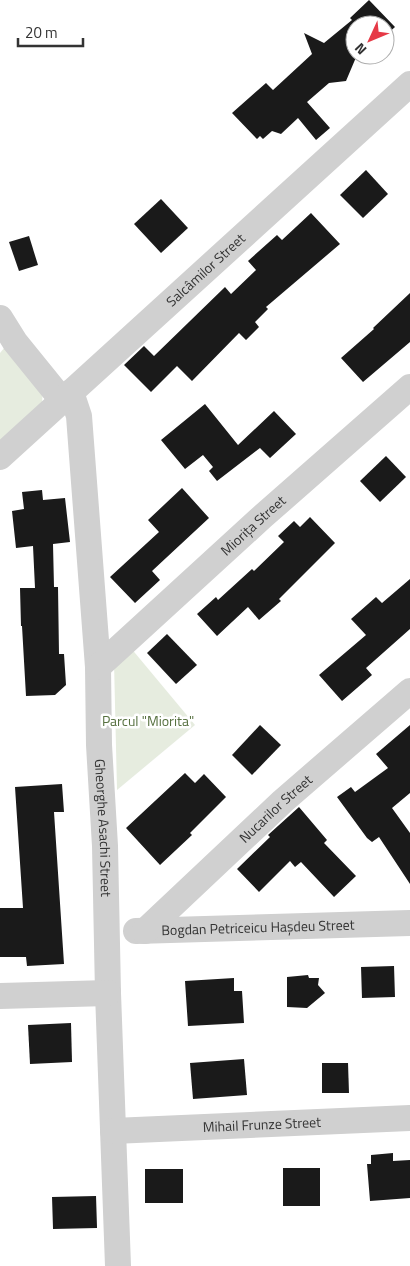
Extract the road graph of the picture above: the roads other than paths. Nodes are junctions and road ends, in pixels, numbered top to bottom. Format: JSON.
{"nodes":[{"id":1,"x":410,"y":84,"type":"edge"},
{"id":2,"x":0,"y":318,"type":"edge"},
{"id":3,"x":410,"y":386,"type":"edge"},
{"id":4,"x":66,"y":396,"type":"junction"},
{"id":5,"x":0,"y":457,"type":"edge"},
{"id":6,"x":98,"y":667,"type":"junction"},
{"id":7,"x":410,"y":691,"type":"edge"},
{"id":8,"x":410,"y":923,"type":"edge"},
{"id":9,"x":145,"y":931,"type":"junction"},
{"id":10,"x":107,"y":932,"type":"junction"},
{"id":11,"x":108,"y":993,"type":"junction"},
{"id":12,"x":0,"y":996,"type":"edge"},
{"id":13,"x":410,"y":1118,"type":"edge"},
{"id":14,"x":113,"y":1131,"type":"junction"},
{"id":15,"x":118,"y":1266,"type":"edge"}],
"edges":[{"from":1,"to":4,"type":"street","name":"Salcâmilor Street"},
{"from":2,"to":4,"type":"street"},
{"from":3,"to":6,"type":"street","name":"Miorița Street"},
{"from":4,"to":5,"type":"street","name":"Salcâmilor Street"},
{"from":4,"to":6,"type":"street","name":"Gheorghe Asachi Street"},
{"from":6,"to":10,"type":"street","name":"Gheorghe Asachi Street"},
{"from":7,"to":9,"type":"street","name":"Nucarilor Street"},
{"from":8,"to":9,"type":"street","name":"Bogdan Petriceicu Hașdeu Street"},
{"from":9,"to":10,"type":"street","name":"Bogdan Petriceicu Hașdeu Street"},
{"from":10,"to":11,"type":"street","name":"Gheorghe Asachi Street"},
{"from":11,"to":12,"type":"street"},
{"from":11,"to":14,"type":"street","name":"Gheorghe Asachi Street"},
{"from":13,"to":14,"type":"street","name":"Mihail Frunze Street"},
{"from":14,"to":15,"type":"street","name":"Gheorghe Asachi Street"}]}
